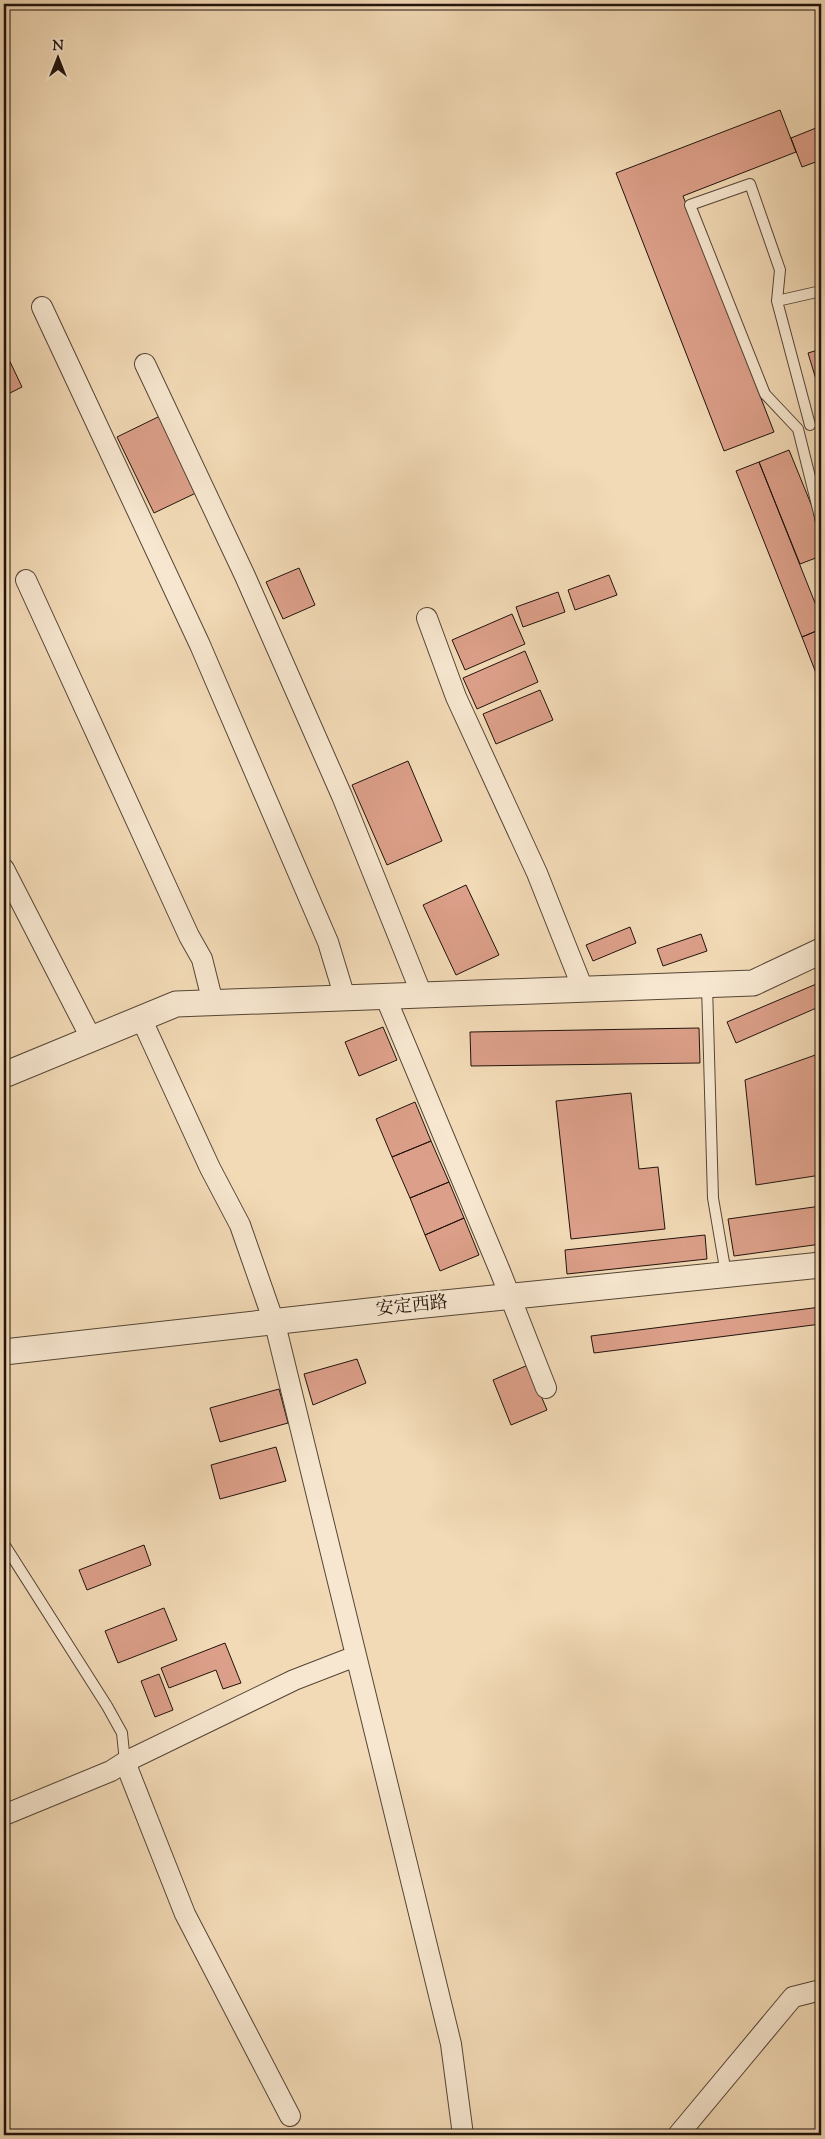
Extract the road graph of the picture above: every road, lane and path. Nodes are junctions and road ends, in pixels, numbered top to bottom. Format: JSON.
{"nodes":[{"id":1,"x":821,"y":291,"type":"edge"},
{"id":2,"x":777,"y":301,"type":"junction"},
{"id":3,"x":42,"y":307,"type":"dead end"},
{"id":4,"x":145,"y":364,"type":"dead end"},
{"id":5,"x":821,"y":422,"type":"edge"},
{"id":6,"x":810,"y":426,"type":"junction"},
{"id":7,"x":798,"y":429,"type":"junction"},
{"id":8,"x":821,"y":521,"type":"edge"},
{"id":9,"x":26,"y":580,"type":"dead end"},
{"id":10,"x":427,"y":618,"type":"dead end"},
{"id":11,"x":4,"y":869,"type":"edge"},
{"id":12,"x":821,"y":951,"type":"edge"},
{"id":13,"x":707,"y":984,"type":"junction"},
{"id":14,"x":583,"y":989,"type":"junction"},
{"id":15,"x":422,"y":995,"type":"junction"},
{"id":16,"x":386,"y":996,"type":"junction"},
{"id":17,"x":346,"y":998,"type":"junction"},
{"id":18,"x":213,"y":1003,"type":"junction"},
{"id":19,"x":142,"y":1018,"type":"junction"},
{"id":20,"x":91,"y":1038,"type":"junction"},
{"id":21,"x":4,"y":1075,"type":"edge"},
{"id":22,"x":821,"y":1265,"type":"edge"},
{"id":23,"x":726,"y":1275,"type":"junction"},
{"id":24,"x":821,"y":1277,"type":"edge"},
{"id":25,"x":512,"y":1302,"type":"junction"},
{"id":26,"x":276,"y":1328,"type":"junction"},
{"id":27,"x":4,"y":1352,"type":"edge"},
{"id":28,"x":4,"y":1364,"type":"edge"},
{"id":29,"x":546,"y":1388,"type":"dead end"},
{"id":30,"x":4,"y":1544,"type":"edge"},
{"id":31,"x":356,"y":1656,"type":"junction"},
{"id":32,"x":124,"y":1762,"type":"junction"},
{"id":33,"x":4,"y":1815,"type":"edge"},
{"id":34,"x":821,"y":1990,"type":"edge"},
{"id":35,"x":290,"y":2116,"type":"dead end"},
{"id":36,"x":463,"y":2135,"type":"edge"},
{"id":37,"x":678,"y":2135,"type":"edge"}],
"edges":[{"from":1,"to":2,"type":"lane"},
{"from":2,"to":6,"type":"lane"},
{"from":2,"to":7,"type":"lane"},
{"from":3,"to":17,"type":"street"},
{"from":4,"to":15,"type":"street"},
{"from":5,"to":6,"type":"lane"},
{"from":6,"to":7,"type":"lane"},
{"from":7,"to":8,"type":"lane"},
{"from":9,"to":18,"type":"street"},
{"from":10,"to":14,"type":"street"},
{"from":11,"to":20,"type":"street"},
{"from":12,"to":13,"type":"street"},
{"from":13,"to":14,"type":"street"},
{"from":13,"to":23,"type":"lane"},
{"from":14,"to":15,"type":"street"},
{"from":15,"to":16,"type":"street"},
{"from":16,"to":17,"type":"street"},
{"from":16,"to":25,"type":"street"},
{"from":17,"to":18,"type":"street"},
{"from":18,"to":19,"type":"street"},
{"from":19,"to":20,"type":"street"},
{"from":19,"to":26,"type":"street"},
{"from":20,"to":21,"type":"street"},
{"from":22,"to":23,"type":"street","name":"安定西路"},
{"from":23,"to":25,"type":"street","name":"安定西路"},
{"from":24,"to":25,"type":"street","name":"安定西路"},
{"from":25,"to":26,"type":"street","name":"安定西路"},
{"from":25,"to":29,"type":"street"},
{"from":26,"to":27,"type":"street","name":"安定西路"},
{"from":26,"to":28,"type":"street","name":"安定西路"},
{"from":26,"to":31,"type":"street"},
{"from":30,"to":32,"type":"lane"},
{"from":31,"to":32,"type":"street"},
{"from":31,"to":36,"type":"street"},
{"from":32,"to":33,"type":"street"},
{"from":32,"to":35,"type":"street"},
{"from":34,"to":37,"type":"street"}]}
